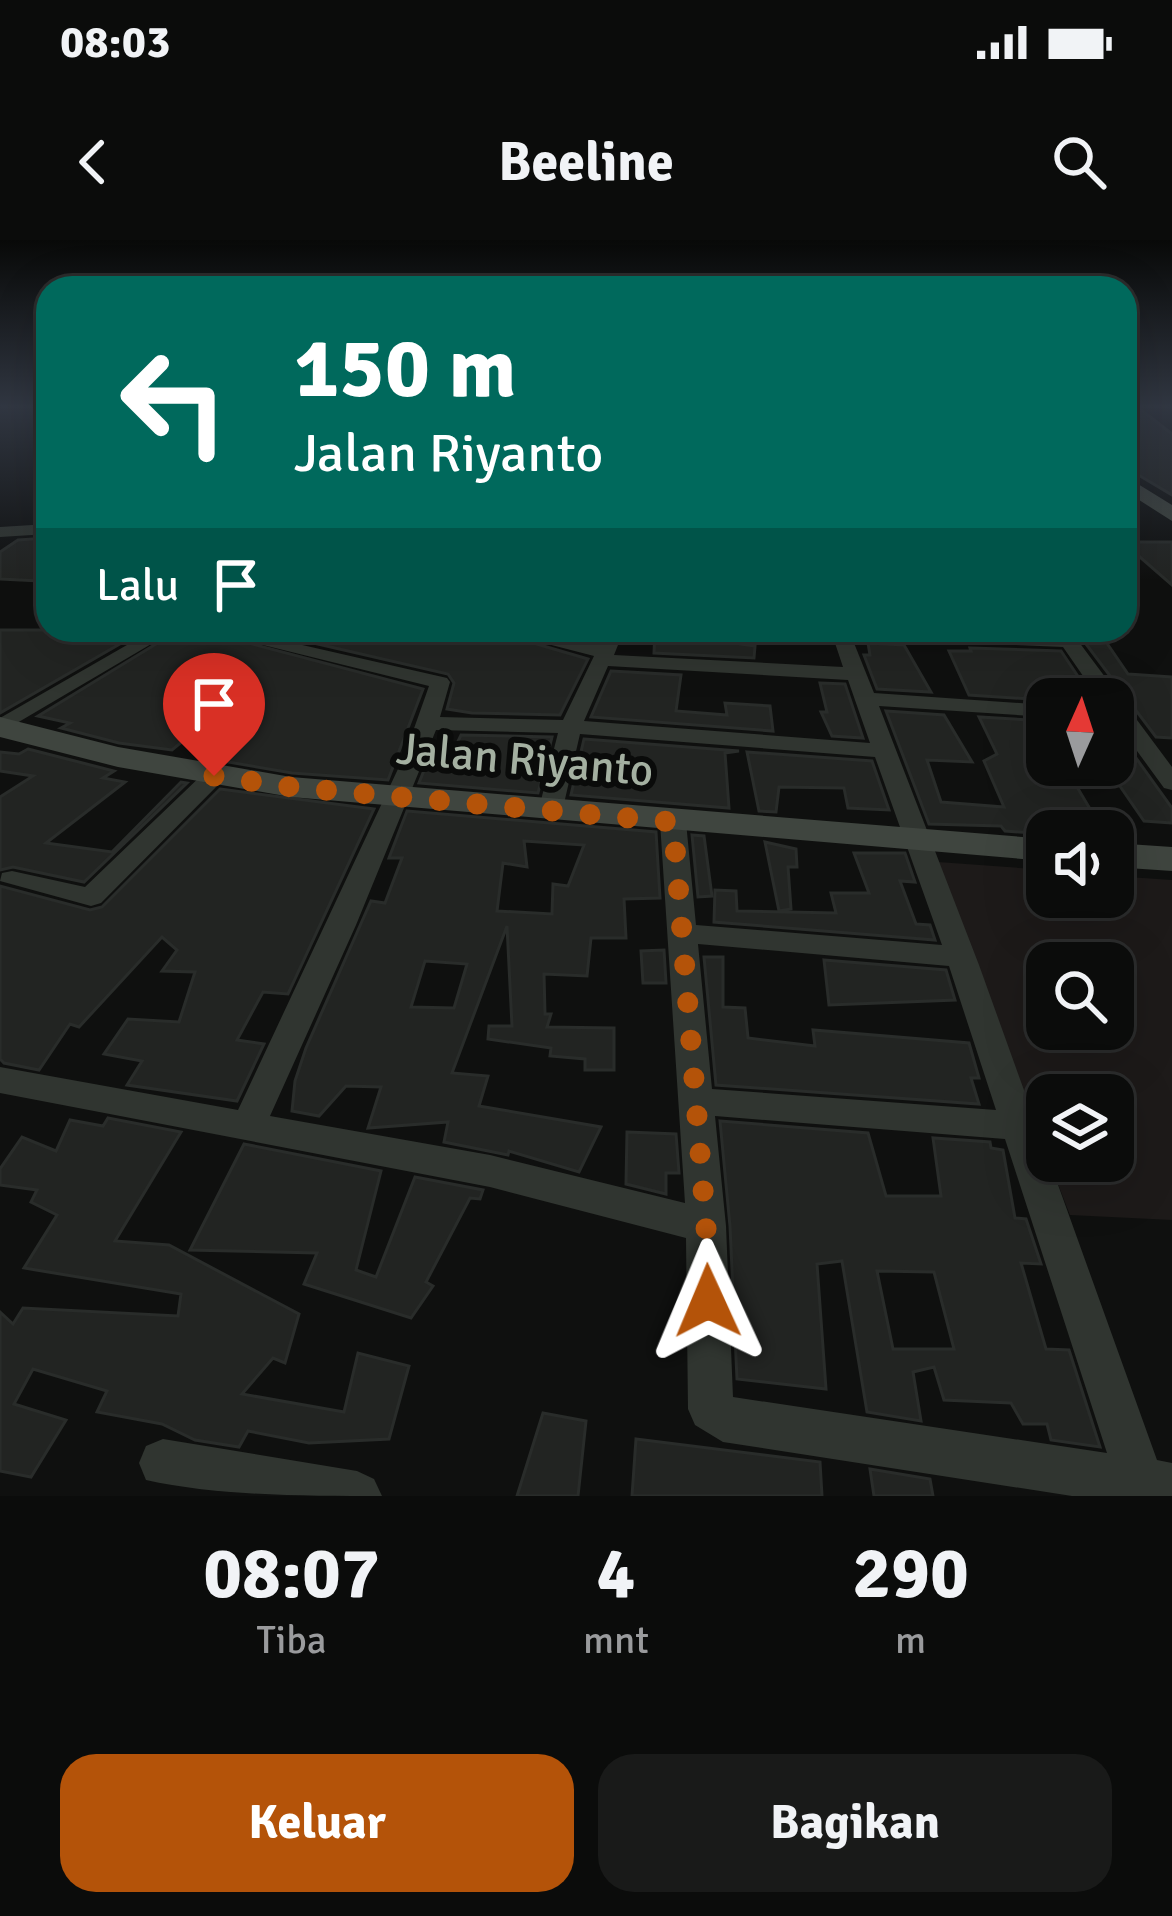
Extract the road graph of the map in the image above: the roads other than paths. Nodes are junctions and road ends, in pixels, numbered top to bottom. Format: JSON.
{"nodes":[{"id":1,"x":1137,"y":490,"type":"edge"},
{"id":2,"x":1172,"y":515,"type":"edge"},
{"id":3,"x":36,"y":530,"type":"edge"},
{"id":4,"x":0,"y":532,"type":"edge"},
{"id":5,"x":146,"y":642,"type":"edge"},
{"id":6,"x":268,"y":642,"type":"edge"},
{"id":7,"x":568,"y":642,"type":"edge"},
{"id":8,"x":609,"y":642,"type":"edge"},
{"id":9,"x":844,"y":642,"type":"edge"},
{"id":10,"x":1070,"y":642,"type":"edge"},
{"id":11,"x":602,"y":656,"type":"junction"},
{"id":12,"x":856,"y":674,"type":"junction"},
{"id":13,"x":1094,"y":678,"type":"edge"},
{"id":14,"x":863,"y":699,"type":"junction"},
{"id":15,"x":1026,"y":711,"type":"edge"},
{"id":16,"x":426,"y":723,"type":"junction"},
{"id":17,"x":0,"y":728,"type":"edge"},
{"id":18,"x":571,"y":728,"type":"junction"},
{"id":19,"x":1134,"y":734,"type":"edge"},
{"id":20,"x":882,"y":752,"type":"junction"},
{"id":21,"x":214,"y":776,"type":"junction"},
{"id":22,"x":1172,"y":784,"type":"edge"},
{"id":23,"x":397,"y":797,"type":"junction"},
{"id":24,"x":551,"y":808,"type":"junction"},
{"id":25,"x":673,"y":822,"type":"junction"},
{"id":26,"x":916,"y":840,"type":"junction"},
{"id":27,"x":1026,"y":848,"type":"edge"},
{"id":28,"x":1134,"y":856,"type":"edge"},
{"id":29,"x":1172,"y":859,"type":"edge"},
{"id":30,"x":12,"y":879,"type":"dead end"},
{"id":31,"x":680,"y":933,"type":"junction"},
{"id":32,"x":961,"y":957,"type":"junction"},
{"id":33,"x":0,"y":1080,"type":"edge"},
{"id":34,"x":694,"y":1101,"type":"junction"},
{"id":35,"x":249,"y":1123,"type":"junction"},
{"id":36,"x":1020,"y":1126,"type":"junction"},
{"id":37,"x":706,"y":1226,"type":"junction"},
{"id":38,"x":163,"y":1463,"type":"dead end"},
{"id":39,"x":1152,"y":1488,"type":"edge"},
{"id":40,"x":357,"y":1496,"type":"edge"}],
"edges":[{"from":1,"to":2,"type":"street"},
{"from":3,"to":4,"type":"street"},
{"from":5,"to":17,"type":"street"},
{"from":6,"to":16,"type":"street"},
{"from":7,"to":11,"type":"street"},
{"from":8,"to":11,"type":"street"},
{"from":9,"to":12,"type":"street"},
{"from":10,"to":13,"type":"street"},
{"from":11,"to":12,"type":"street"},
{"from":11,"to":18,"type":"street"},
{"from":12,"to":14,"type":"street"},
{"from":14,"to":15,"type":"street"},
{"from":14,"to":20,"type":"street"},
{"from":16,"to":18,"type":"street"},
{"from":16,"to":23,"type":"street"},
{"from":17,"to":21,"type":"street","name":"Jalan Riyanto"},
{"from":18,"to":20,"type":"street"},
{"from":18,"to":24,"type":"street"},
{"from":19,"to":22,"type":"street"},
{"from":20,"to":26,"type":"street"},
{"from":21,"to":23,"type":"street","name":"Jalan Riyanto"},
{"from":21,"to":30,"type":"street"},
{"from":23,"to":24,"type":"street","name":"Jalan Riyanto"},
{"from":23,"to":35,"type":"street"},
{"from":24,"to":25,"type":"street","name":"Jalan Riyanto"},
{"from":25,"to":26,"type":"street","name":"Jalan Riyanto"},
{"from":25,"to":31,"type":"street"},
{"from":26,"to":27,"type":"street","name":"Jalan Riyanto"},
{"from":26,"to":32,"type":"street"},
{"from":28,"to":29,"type":"street"},
{"from":31,"to":32,"type":"street"},
{"from":31,"to":34,"type":"street"},
{"from":32,"to":36,"type":"street"},
{"from":33,"to":35,"type":"street"},
{"from":34,"to":36,"type":"street"},
{"from":34,"to":37,"type":"street"},
{"from":35,"to":37,"type":"street"},
{"from":36,"to":39,"type":"street"},
{"from":37,"to":39,"type":"street"},
{"from":38,"to":40,"type":"street"}]}
